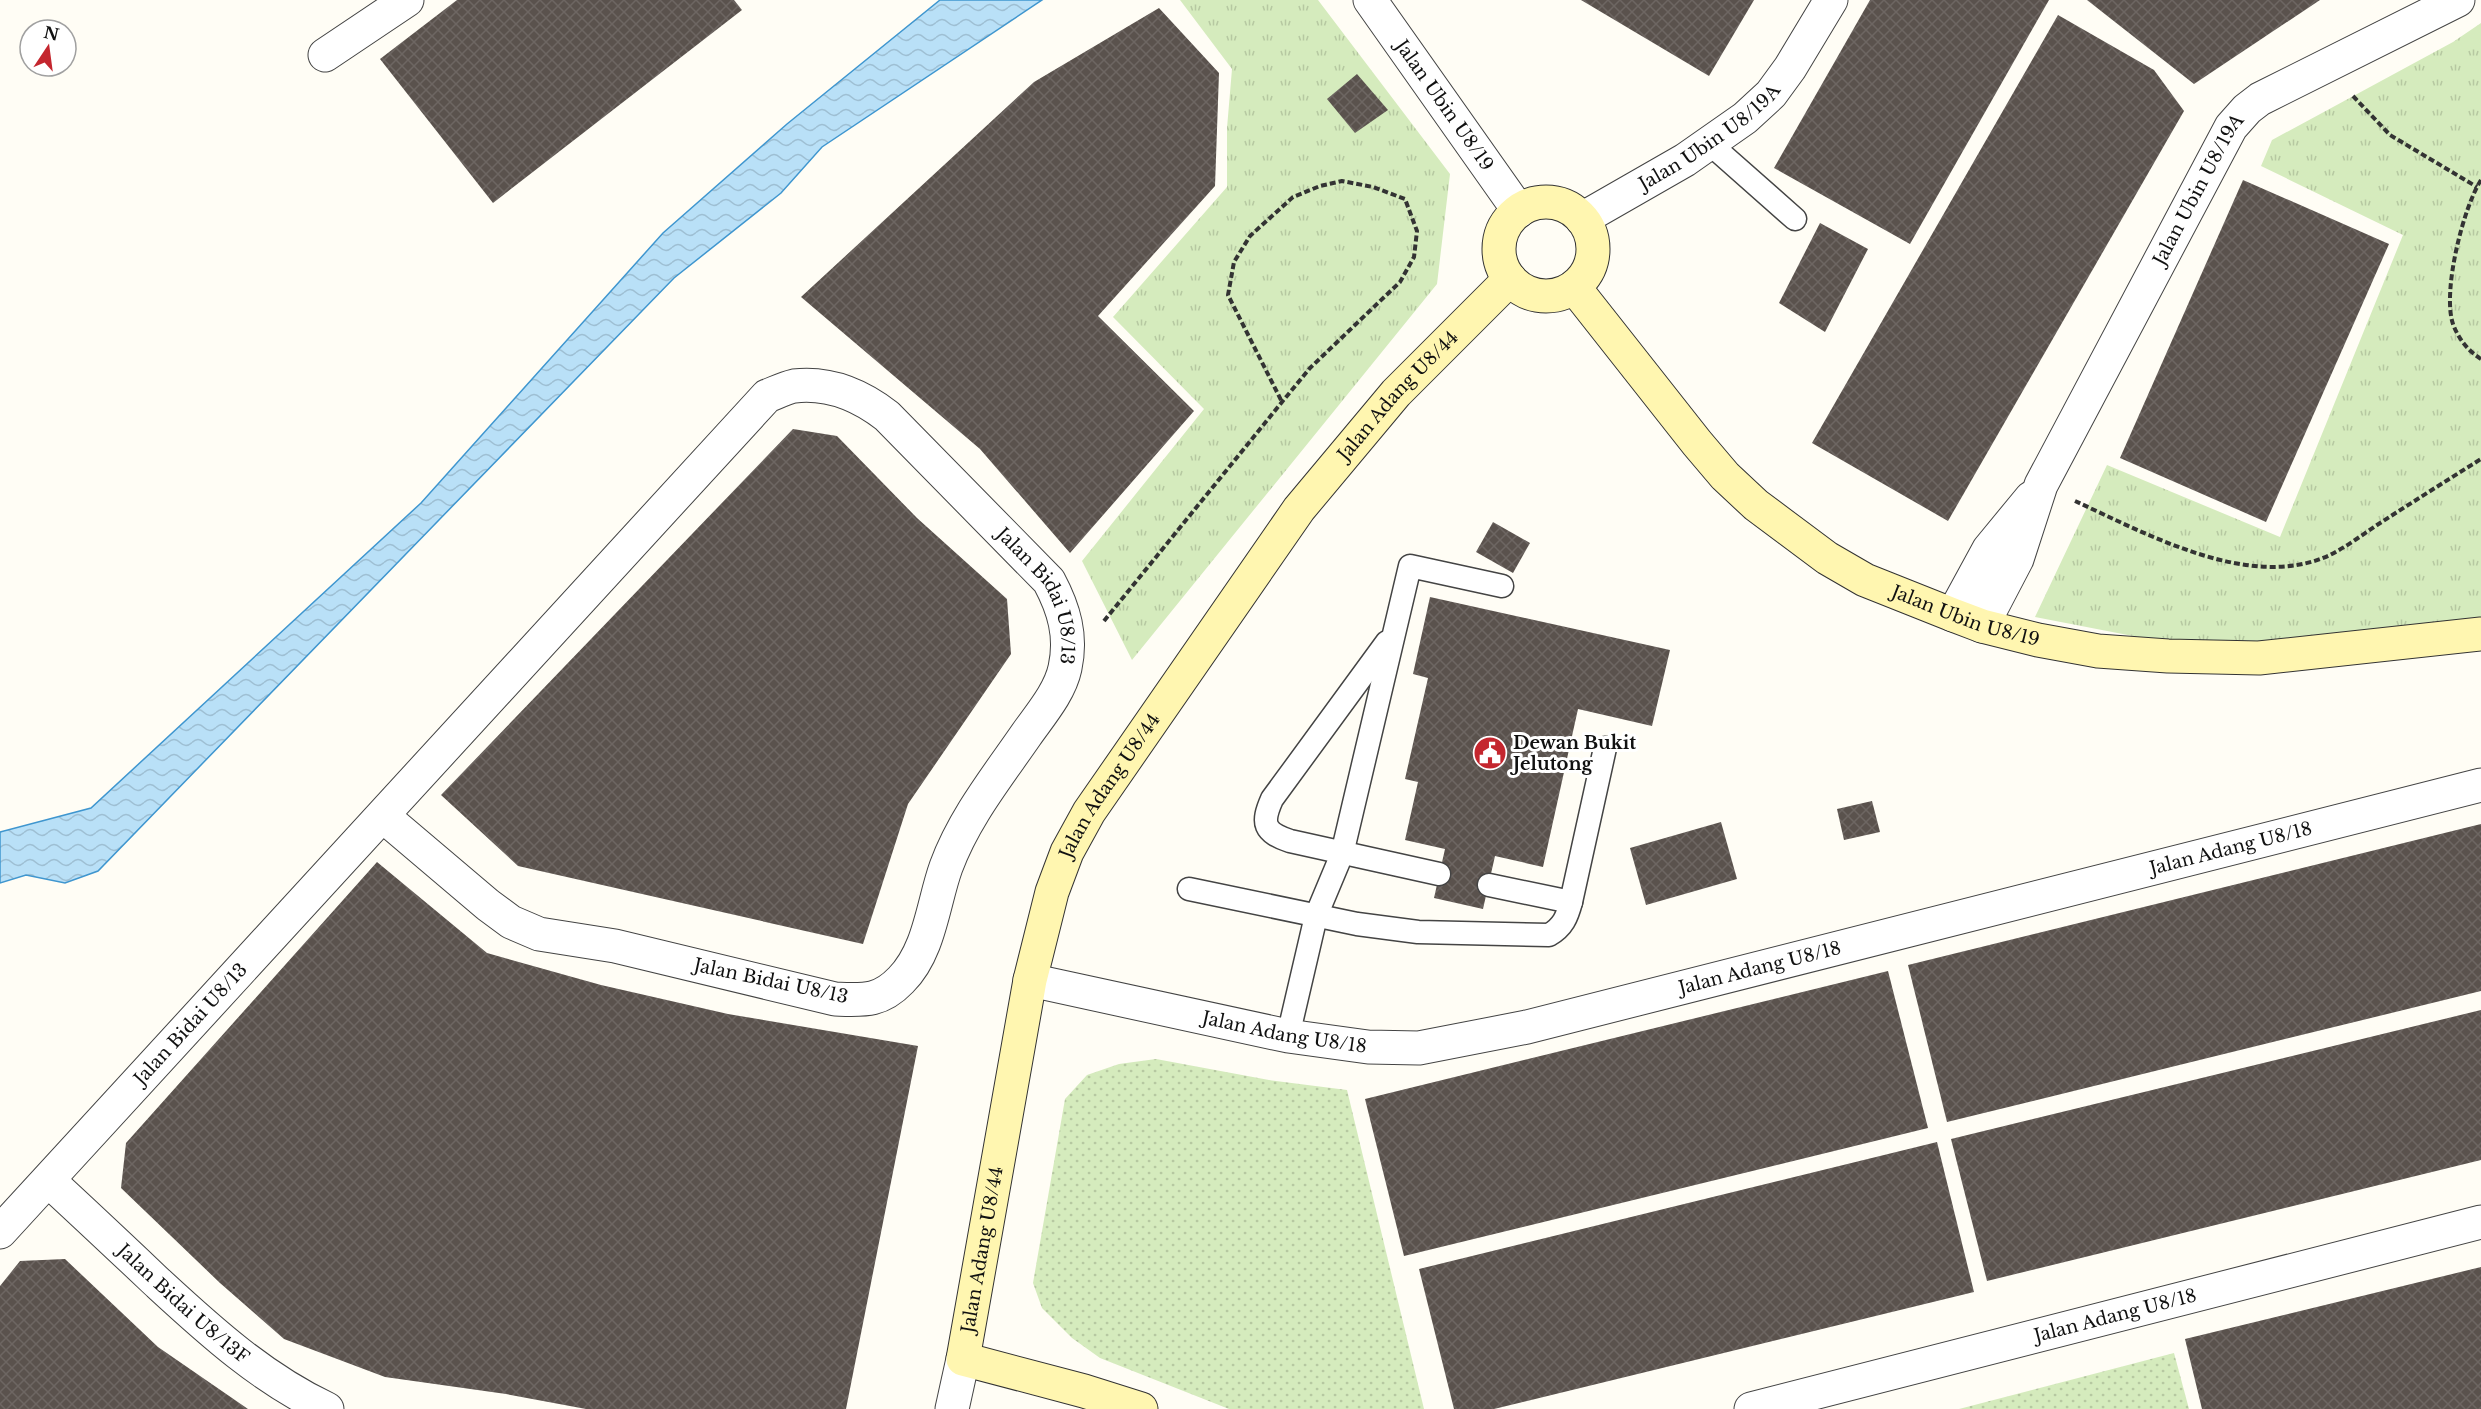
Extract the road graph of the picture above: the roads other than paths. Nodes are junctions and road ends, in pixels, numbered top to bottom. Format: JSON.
{"nodes":[{"id":1,"x":407,"y":0,"type":"edge"},
{"id":2,"x":1370,"y":0,"type":"edge"},
{"id":3,"x":1831,"y":0,"type":"edge"},
{"id":4,"x":2458,"y":0,"type":"edge"},
{"id":5,"x":326,"y":55,"type":"dead end"},
{"id":6,"x":1709,"y":143,"type":"junction"},
{"id":7,"x":1520,"y":211,"type":"junction"},
{"id":8,"x":1582,"y":219,"type":"junction"},
{"id":9,"x":1795,"y":219,"type":"dead end"},
{"id":10,"x":1510,"y":279,"type":"junction"},
{"id":11,"x":1574,"y":287,"type":"junction"},
{"id":12,"x":1502,"y":586,"type":"dead end"},
{"id":13,"x":1967,"y":620,"type":"junction"},
{"id":14,"x":1393,"y":633,"type":"junction"},
{"id":15,"x":2481,"y":634,"type":"edge"},
{"id":16,"x":1605,"y":748,"type":"dead end"},
{"id":17,"x":2481,"y":785,"type":"edge"},
{"id":18,"x":383,"y":816,"type":"junction"},
{"id":19,"x":1342,"y":854,"type":"junction"},
{"id":20,"x":1439,"y":874,"type":"dead end"},
{"id":21,"x":1489,"y":885,"type":"dead end"},
{"id":22,"x":1189,"y":889,"type":"dead end"},
{"id":23,"x":1572,"y":902,"type":"junction"},
{"id":24,"x":1316,"y":916,"type":"junction"},
{"id":25,"x":1030,"y":980,"type":"junction"},
{"id":26,"x":1288,"y":1036,"type":"junction"},
{"id":27,"x":49,"y":1181,"type":"junction"},
{"id":28,"x":2481,"y":1222,"type":"edge"},
{"id":29,"x":0,"y":1232,"type":"edge"},
{"id":30,"x":963,"y":1359,"type":"junction"},
{"id":31,"x":327,"y":1409,"type":"edge"},
{"id":32,"x":952,"y":1409,"type":"edge"},
{"id":33,"x":1141,"y":1409,"type":"edge"},
{"id":34,"x":1751,"y":1409,"type":"edge"}],
"edges":[{"from":1,"to":5,"type":"street"},
{"from":2,"to":7,"type":"street","name":"Jalan Ubin U8/19"},
{"from":3,"to":6,"type":"street","name":"Jalan Ubin U8/19A"},
{"from":4,"to":13,"type":"street","name":"Jalan Ubin U8/19A"},
{"from":6,"to":8,"type":"street","name":"Jalan Ubin U8/19A"},
{"from":6,"to":9,"type":"lane"},
{"from":7,"to":8,"type":"street"},
{"from":7,"to":10,"type":"street"},
{"from":8,"to":11,"type":"street"},
{"from":10,"to":11,"type":"street"},
{"from":10,"to":25,"type":"street","name":"Jalan Adang U8/44"},
{"from":11,"to":13,"type":"street","name":"Jalan Ubin U8/19"},
{"from":12,"to":14,"type":"lane"},
{"from":13,"to":15,"type":"street","name":"Jalan Ubin U8/19"},
{"from":14,"to":19,"type":"lane"},
{"from":14,"to":19,"type":"lane"},
{"from":16,"to":23,"type":"lane"},
{"from":17,"to":26,"type":"street","name":"Jalan Adang U8/18"},
{"from":18,"to":18,"type":"street","name":"Jalan Bidai U8/13"},
{"from":18,"to":27,"type":"street","name":"Jalan Bidai U8/13"},
{"from":19,"to":20,"type":"lane"},
{"from":19,"to":24,"type":"lane"},
{"from":21,"to":23,"type":"lane"},
{"from":22,"to":24,"type":"lane"},
{"from":23,"to":24,"type":"lane"},
{"from":24,"to":26,"type":"lane"},
{"from":25,"to":26,"type":"street","name":"Jalan Adang U8/18"},
{"from":25,"to":30,"type":"street","name":"Jalan Adang U8/44"},
{"from":27,"to":29,"type":"street","name":"Jalan Bidai U8/13"},
{"from":27,"to":31,"type":"street","name":"Jalan Bidai U8/13F"},
{"from":28,"to":34,"type":"street","name":"Jalan Adang U8/18"},
{"from":30,"to":32,"type":"street","name":"Jalan Adang U8/44"},
{"from":30,"to":33,"type":"street"}]}
